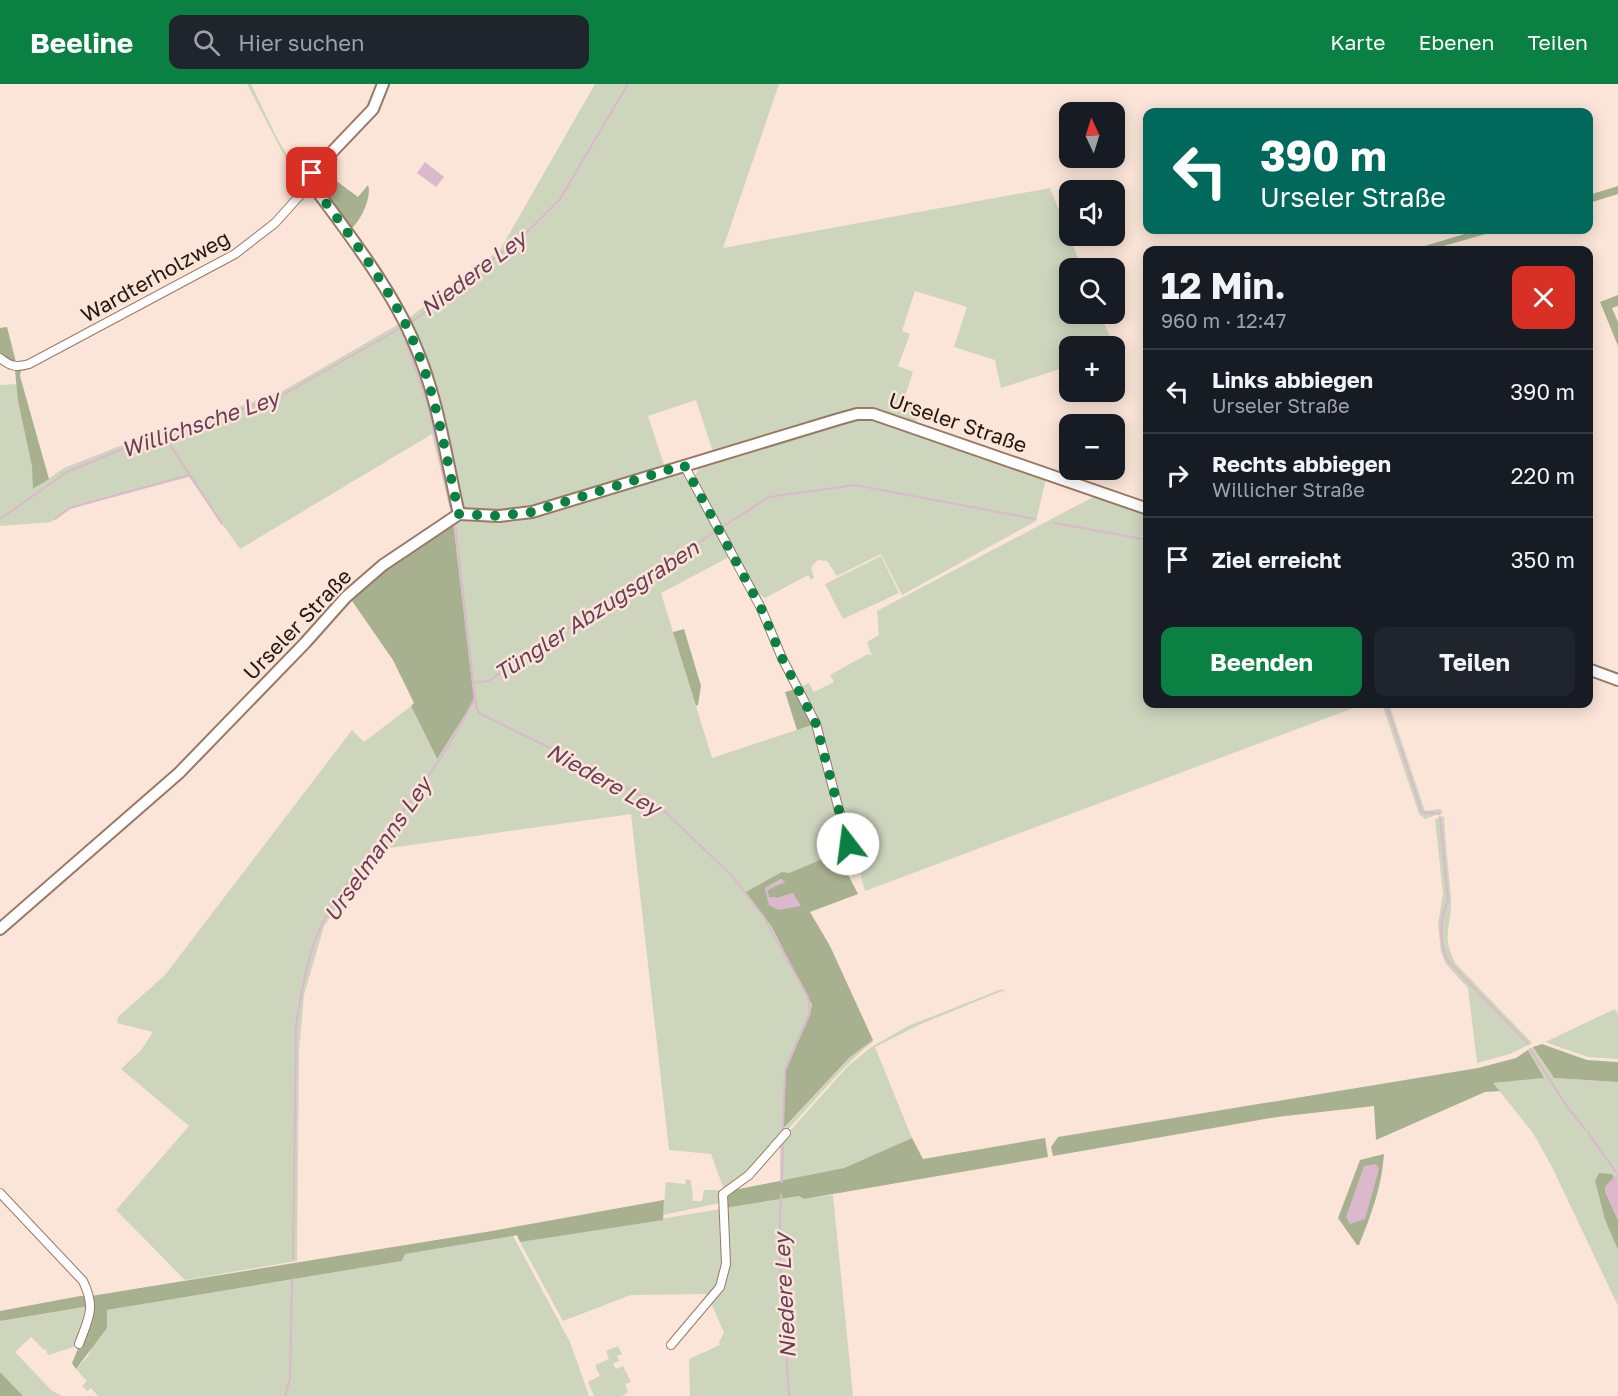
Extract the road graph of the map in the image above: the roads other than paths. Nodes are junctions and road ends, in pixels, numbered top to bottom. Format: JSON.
{"nodes":[{"id":1,"x":383,"y":84,"type":"edge"},
{"id":2,"x":311,"y":183,"type":"junction"},
{"id":3,"x":0,"y":358,"type":"edge"},
{"id":4,"x":684,"y":465,"type":"junction"},
{"id":5,"x":1143,"y":507,"type":"edge"},
{"id":6,"x":459,"y":514,"type":"junction"},
{"id":7,"x":1593,"y":671,"type":"edge"},
{"id":8,"x":1618,"y":680,"type":"edge"},
{"id":9,"x":848,"y":844,"type":"dead end"},
{"id":10,"x":0,"y":929,"type":"edge"},
{"id":11,"x":786,"y":1133,"type":"dead end"},
{"id":12,"x":0,"y":1193,"type":"edge"},
{"id":13,"x":79,"y":1344,"type":"dead end"},
{"id":14,"x":671,"y":1345,"type":"dead end"}],
"edges":[{"from":1,"to":2,"type":"street"},
{"from":2,"to":3,"type":"street","name":"Wardterholzweg"},
{"from":2,"to":6,"type":"street"},
{"from":4,"to":5,"type":"street","name":"Urseler Straße"},
{"from":4,"to":6,"type":"street","name":"Urseler Straße"},
{"from":4,"to":9,"type":"street"},
{"from":6,"to":10,"type":"street","name":"Urseler Straße"},
{"from":7,"to":8,"type":"street"},
{"from":11,"to":14,"type":"street"},
{"from":12,"to":13,"type":"street"}]}
